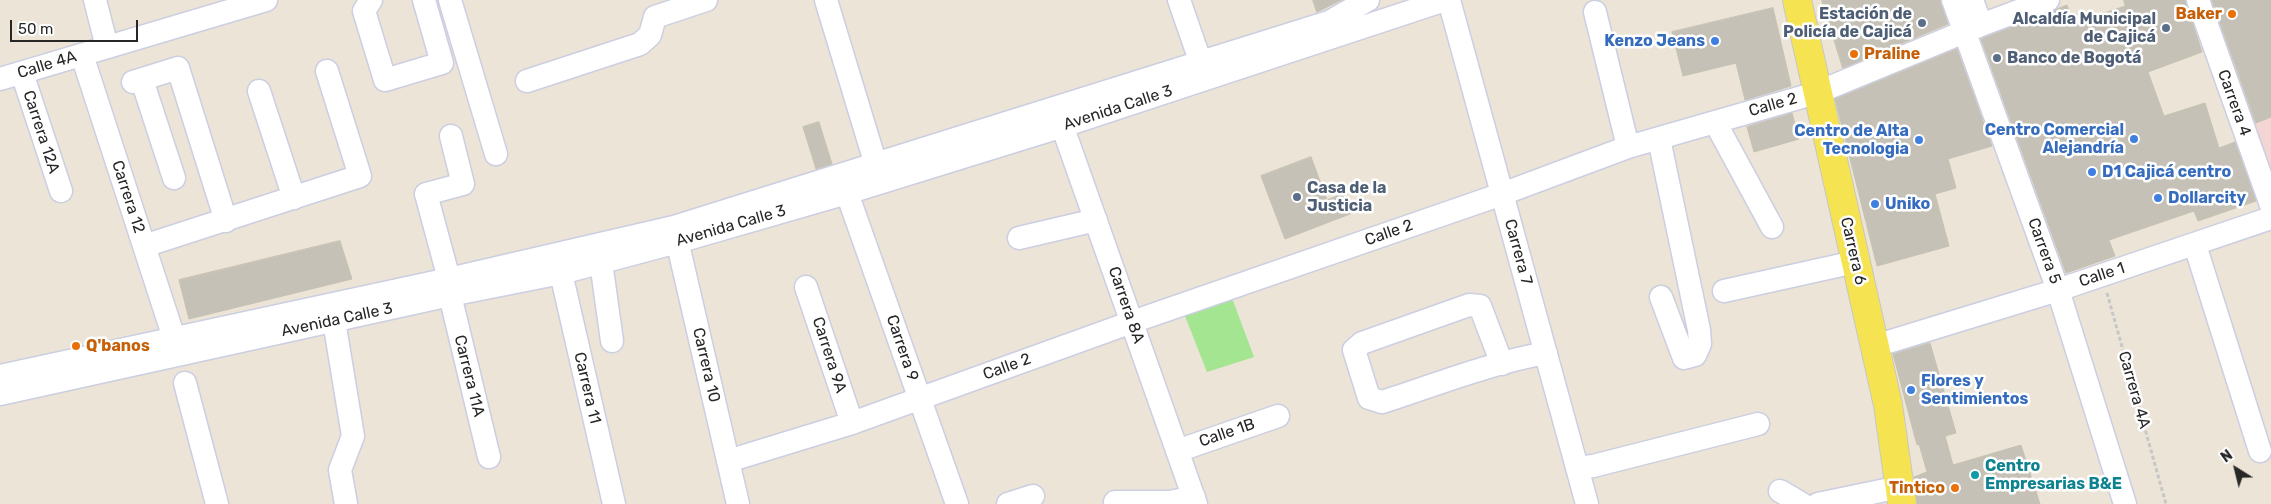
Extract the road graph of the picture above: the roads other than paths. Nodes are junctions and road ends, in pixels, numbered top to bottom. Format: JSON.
{"nodes":[{"id":1,"x":95,"y":0,"type":"edge"},
{"id":2,"x":266,"y":0,"type":"edge"},
{"id":3,"x":371,"y":0,"type":"edge"},
{"id":4,"x":424,"y":0,"type":"edge"},
{"id":5,"x":450,"y":0,"type":"edge"},
{"id":6,"x":706,"y":0,"type":"edge"},
{"id":7,"x":826,"y":0,"type":"edge"},
{"id":8,"x":1179,"y":0,"type":"edge"},
{"id":9,"x":1368,"y":0,"type":"edge"},
{"id":10,"x":1445,"y":0,"type":"edge"},
{"id":11,"x":1450,"y":0,"type":"edge"},
{"id":12,"x":1797,"y":0,"type":"edge"},
{"id":13,"x":1954,"y":0,"type":"edge"},
{"id":14,"x":1972,"y":0,"type":"edge"},
{"id":15,"x":2048,"y":0,"type":"edge"},
{"id":16,"x":2198,"y":0,"type":"edge"},
{"id":17,"x":1424,"y":4,"type":"edge"},
{"id":18,"x":211,"y":8,"type":"edge"},
{"id":19,"x":651,"y":9,"type":"edge"},
{"id":20,"x":1595,"y":12,"type":"dead end"},
{"id":21,"x":1973,"y":28,"type":"junction"},
{"id":22,"x":107,"y":47,"type":"junction"},
{"id":23,"x":82,"y":55,"type":"junction"},
{"id":24,"x":327,"y":71,"type":"dead end"},
{"id":25,"x":1203,"y":71,"type":"junction"},
{"id":26,"x":22,"y":73,"type":"junction"},
{"id":27,"x":0,"y":79,"type":"edge"},
{"id":28,"x":526,"y":81,"type":"dead end"},
{"id":29,"x":259,"y":91,"type":"dead end"},
{"id":30,"x":1816,"y":93,"type":"junction"},
{"id":31,"x":1059,"y":116,"type":"junction"},
{"id":32,"x":1715,"y":122,"type":"junction"},
{"id":33,"x":450,"y":136,"type":"dead end"},
{"id":34,"x":1659,"y":139,"type":"junction"},
{"id":35,"x":1628,"y":147,"type":"junction"},
{"id":36,"x":496,"y":154,"type":"dead end"},
{"id":37,"x":876,"y":165,"type":"junction"},
{"id":38,"x":209,"y":166,"type":"junction"},
{"id":39,"x":61,"y":191,"type":"dead end"},
{"id":40,"x":847,"y":193,"type":"junction"},
{"id":41,"x":1502,"y":194,"type":"junction"},
{"id":42,"x":294,"y":198,"type":"junction"},
{"id":43,"x":2271,"y":205,"type":"edge"},
{"id":44,"x":2271,"y":218,"type":"edge"},
{"id":45,"x":1096,"y":220,"type":"junction"},
{"id":46,"x":226,"y":221,"type":"junction"},
{"id":47,"x":1772,"y":227,"type":"dead end"},
{"id":48,"x":675,"y":234,"type":"junction"},
{"id":49,"x":1019,"y":238,"type":"dead end"},
{"id":50,"x":152,"y":244,"type":"junction"},
{"id":51,"x":2195,"y":245,"type":"junction"},
{"id":52,"x":600,"y":262,"type":"junction"},
{"id":53,"x":1855,"y":262,"type":"junction"},
{"id":54,"x":561,"y":273,"type":"junction"},
{"id":55,"x":449,"y":287,"type":"junction"},
{"id":56,"x":806,"y":287,"type":"dead end"},
{"id":57,"x":2058,"y":290,"type":"junction"},
{"id":58,"x":1724,"y":291,"type":"dead end"},
{"id":59,"x":1660,"y":297,"type":"dead end"},
{"id":60,"x":334,"y":321,"type":"junction"},
{"id":61,"x":1132,"y":322,"type":"junction"},
{"id":62,"x":174,"y":338,"type":"junction"},
{"id":63,"x":612,"y":341,"type":"dead end"},
{"id":64,"x":1875,"y":346,"type":"junction"},
{"id":65,"x":1546,"y":353,"type":"junction"},
{"id":66,"x":1502,"y":364,"type":"junction"},
{"id":67,"x":0,"y":376,"type":"edge"},
{"id":68,"x":185,"y":384,"type":"dead end"},
{"id":69,"x":0,"y":394,"type":"edge"},
{"id":70,"x":920,"y":399,"type":"junction"},
{"id":71,"x":1278,"y":416,"type":"dead end"},
{"id":72,"x":852,"y":423,"type":"junction"},
{"id":73,"x":1758,"y":424,"type":"dead end"},
{"id":74,"x":1177,"y":451,"type":"junction"},
{"id":75,"x":2260,"y":451,"type":"dead end"},
{"id":76,"x":489,"y":457,"type":"dead end"},
{"id":77,"x":728,"y":461,"type":"junction"},
{"id":78,"x":1577,"y":468,"type":"junction"},
{"id":79,"x":1780,"y":491,"type":"dead end"},
{"id":80,"x":1034,"y":496,"type":"dead end"},
{"id":81,"x":1901,"y":496,"type":"edge"},
{"id":82,"x":1195,"y":500,"type":"edge"},
{"id":83,"x":1115,"y":502,"type":"dead end"},
{"id":84,"x":217,"y":504,"type":"edge"},
{"id":85,"x":346,"y":504,"type":"edge"},
{"id":86,"x":614,"y":504,"type":"edge"},
{"id":87,"x":738,"y":504,"type":"edge"},
{"id":88,"x":957,"y":504,"type":"edge"},
{"id":89,"x":1008,"y":504,"type":"edge"},
{"id":90,"x":1587,"y":504,"type":"edge"},
{"id":91,"x":1802,"y":504,"type":"edge"},
{"id":92,"x":1818,"y":504,"type":"edge"},
{"id":93,"x":2125,"y":504,"type":"edge"}],
"edges":[{"from":1,"to":22,"type":"street"},
{"from":2,"to":18,"type":"street","name":"Calle 4A"},
{"from":3,"to":4,"type":"street"},
{"from":5,"to":36,"type":"street"},
{"from":6,"to":19,"type":"street"},
{"from":7,"to":37,"type":"street"},
{"from":8,"to":25,"type":"street"},
{"from":9,"to":25,"type":"street","name":"Avenida Calle 3"},
{"from":10,"to":17,"type":"street","name":"Avenida Calle 3"},
{"from":11,"to":41,"type":"street","name":"Carrera 7"},
{"from":12,"to":30,"type":"main road","name":"Carrera 6"},
{"from":13,"to":21,"type":"street","name":"Carrera 5"},
{"from":14,"to":21,"type":"street","name":"Carrera 5"},
{"from":15,"to":21,"type":"street","name":"Calle 2"},
{"from":16,"to":43,"type":"street","name":"Carrera 4"},
{"from":17,"to":25,"type":"street","name":"Avenida Calle 3"},
{"from":18,"to":22,"type":"street","name":"Calle 4A"},
{"from":19,"to":28,"type":"street"},
{"from":20,"to":35,"type":"street"},
{"from":21,"to":30,"type":"street","name":"Calle 2"},
{"from":21,"to":57,"type":"street","name":"Carrera 5"},
{"from":22,"to":23,"type":"street","name":"Calle 4A"},
{"from":23,"to":26,"type":"street","name":"Calle 4A"},
{"from":23,"to":50,"type":"street","name":"Carrera 12"},
{"from":24,"to":42,"type":"street"},
{"from":25,"to":31,"type":"street","name":"Avenida Calle 3"},
{"from":26,"to":27,"type":"street","name":"Calle 4A"},
{"from":26,"to":39,"type":"street","name":"Carrera 12A"},
{"from":29,"to":42,"type":"street"},
{"from":30,"to":32,"type":"street","name":"Calle 2"},
{"from":30,"to":53,"type":"main road","name":"Carrera 6"},
{"from":31,"to":37,"type":"street","name":"Avenida Calle 3"},
{"from":31,"to":40,"type":"street","name":"Avenida Calle 3"},
{"from":31,"to":45,"type":"street","name":"Carrera 8A"},
{"from":32,"to":34,"type":"street","name":"Calle 2"},
{"from":32,"to":47,"type":"street"},
{"from":33,"to":55,"type":"street","name":"Carrera 11A"},
{"from":34,"to":35,"type":"street","name":"Calle 2"},
{"from":34,"to":59,"type":"street"},
{"from":35,"to":41,"type":"street","name":"Calle 2"},
{"from":37,"to":48,"type":"street","name":"Avenida Calle 3"},
{"from":38,"to":38,"type":"street"},
{"from":38,"to":46,"type":"street"},
{"from":40,"to":48,"type":"street","name":"Avenida Calle 3"},
{"from":40,"to":70,"type":"street","name":"Carrera 9"},
{"from":41,"to":61,"type":"street","name":"Calle 2"},
{"from":41,"to":65,"type":"street","name":"Carrera 7"},
{"from":42,"to":46,"type":"street"},
{"from":44,"to":51,"type":"street","name":"Calle 1"},
{"from":45,"to":49,"type":"street"},
{"from":45,"to":61,"type":"street","name":"Carrera 8A"},
{"from":46,"to":50,"type":"street"},
{"from":48,"to":52,"type":"street","name":"Avenida Calle 3"},
{"from":48,"to":55,"type":"street","name":"Avenida Calle 3"},
{"from":48,"to":77,"type":"street","name":"Carrera 10"},
{"from":50,"to":62,"type":"street","name":"Carrera 12"},
{"from":51,"to":57,"type":"street","name":"Calle 1"},
{"from":51,"to":75,"type":"street"},
{"from":52,"to":54,"type":"street","name":"Avenida Calle 3"},
{"from":52,"to":63,"type":"street"},
{"from":53,"to":58,"type":"street"},
{"from":53,"to":64,"type":"main road","name":"Carrera 6"},
{"from":54,"to":55,"type":"street","name":"Avenida Calle 3"},
{"from":54,"to":86,"type":"street","name":"Carrera 11"},
{"from":55,"to":60,"type":"street","name":"Avenida Calle 3"},
{"from":55,"to":62,"type":"street","name":"Avenida Calle 3"},
{"from":55,"to":76,"type":"street","name":"Carrera 11A"},
{"from":56,"to":72,"type":"street","name":"Carrera 9A"},
{"from":57,"to":64,"type":"street","name":"Calle 1"},
{"from":57,"to":93,"type":"street","name":"Carrera 5"},
{"from":60,"to":69,"type":"street","name":"Avenida Calle 3"},
{"from":60,"to":85,"type":"street"},
{"from":61,"to":70,"type":"street","name":"Calle 2"},
{"from":61,"to":74,"type":"street","name":"Carrera 8A"},
{"from":62,"to":67,"type":"street","name":"Avenida Calle 3"},
{"from":64,"to":81,"type":"main road","name":"Carrera 6"},
{"from":65,"to":66,"type":"street"},
{"from":65,"to":78,"type":"street","name":"Carrera 7"},
{"from":66,"to":66,"type":"street"},
{"from":68,"to":84,"type":"street"},
{"from":70,"to":72,"type":"street","name":"Calle 2"},
{"from":70,"to":88,"type":"street","name":"Carrera 9"},
{"from":71,"to":74,"type":"street","name":"Calle 1B"},
{"from":72,"to":77,"type":"street","name":"Calle 2"},
{"from":73,"to":78,"type":"street"},
{"from":74,"to":82,"type":"street","name":"Carrera 8A"},
{"from":77,"to":87,"type":"street","name":"Carrera 10"},
{"from":78,"to":90,"type":"street","name":"Carrera 7"},
{"from":79,"to":91,"type":"street"},
{"from":80,"to":89,"type":"street"},
{"from":81,"to":92,"type":"street"},
{"from":82,"to":83,"type":"street"}]}
